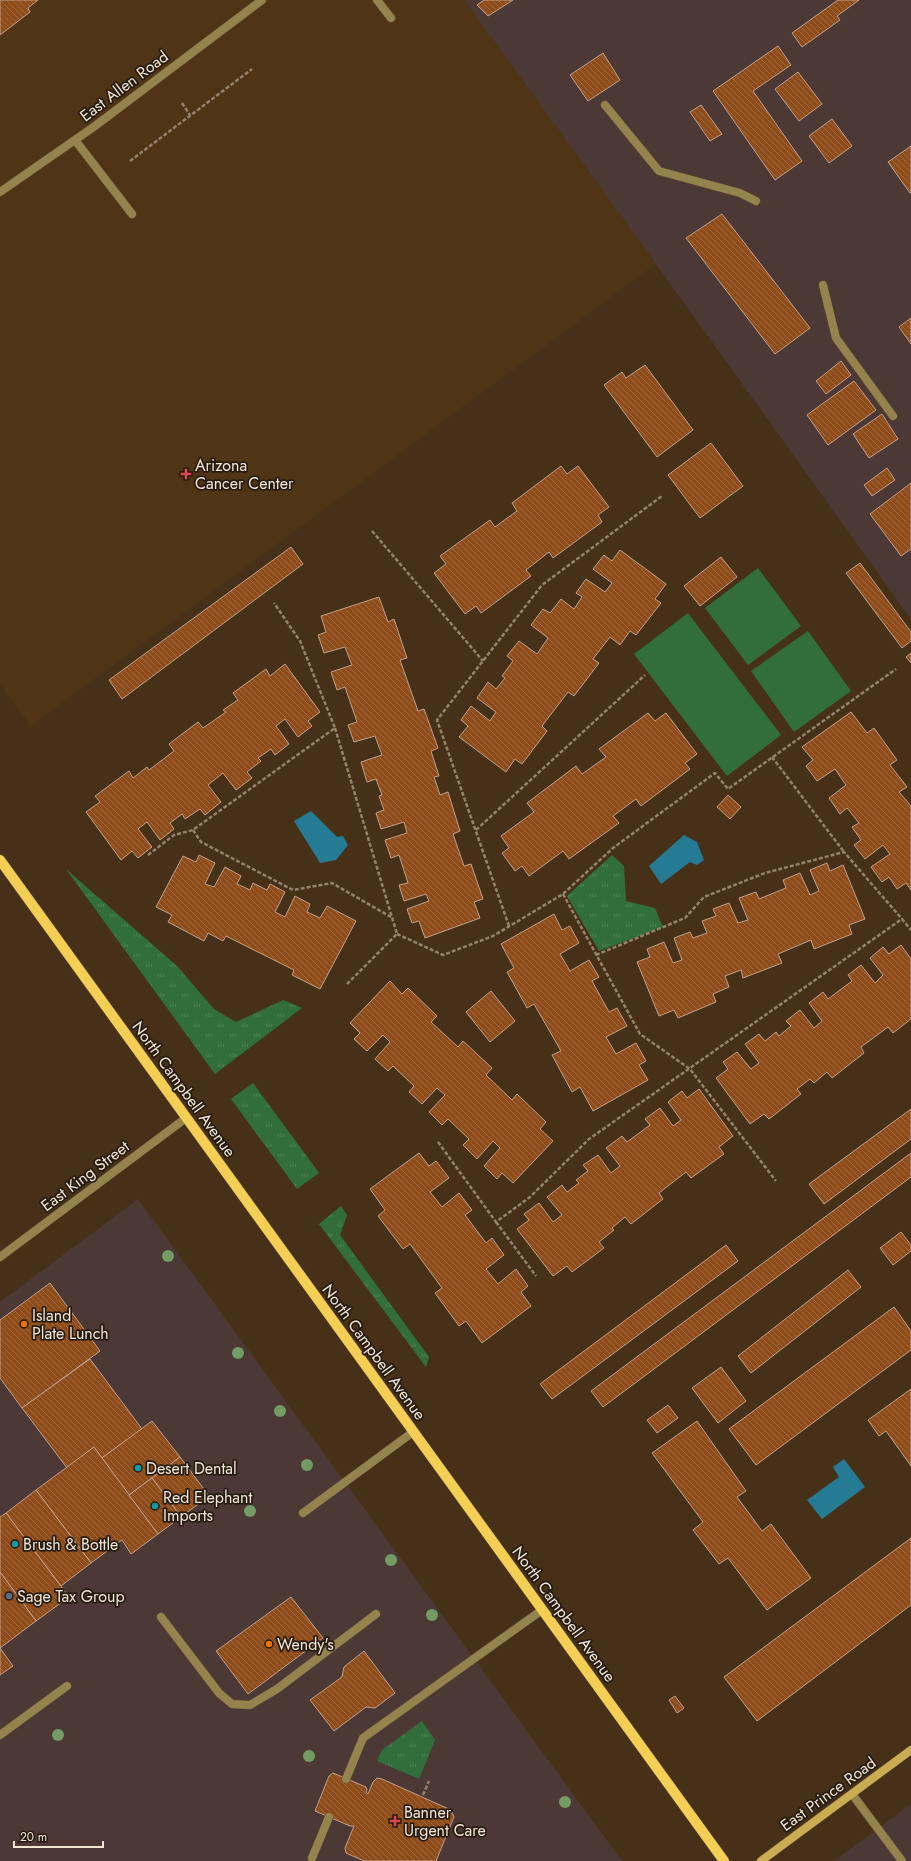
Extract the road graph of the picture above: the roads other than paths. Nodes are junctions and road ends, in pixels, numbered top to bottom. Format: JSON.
{"nodes":[{"id":1,"x":262,"y":0,"type":"edge"},
{"id":2,"x":377,"y":0,"type":"edge"},
{"id":3,"x":391,"y":18,"type":"dead end"},
{"id":4,"x":605,"y":105,"type":"dead end"},
{"id":5,"x":75,"y":140,"type":"junction"},
{"id":6,"x":0,"y":192,"type":"edge"},
{"id":7,"x":756,"y":201,"type":"dead end"},
{"id":8,"x":132,"y":214,"type":"dead end"},
{"id":9,"x":823,"y":285,"type":"dead end"},
{"id":10,"x":893,"y":416,"type":"dead end"},
{"id":11,"x":0,"y":860,"type":"edge"},
{"id":12,"x":186,"y":1118,"type":"junction"},
{"id":13,"x":0,"y":1257,"type":"edge"},
{"id":14,"x":413,"y":1432,"type":"junction"},
{"id":15,"x":303,"y":1513,"type":"dead end"},
{"id":16,"x":542,"y":1610,"type":"junction"},
{"id":17,"x":376,"y":1614,"type":"dead end"},
{"id":18,"x":161,"y":1617,"type":"dead end"},
{"id":19,"x":67,"y":1686,"type":"dead end"},
{"id":20,"x":0,"y":1735,"type":"edge"},
{"id":21,"x":911,"y":1750,"type":"edge"},
{"id":22,"x":346,"y":1779,"type":"dead end"},
{"id":23,"x":852,"y":1794,"type":"junction"},
{"id":24,"x":329,"y":1817,"type":"dead end"},
{"id":25,"x":312,"y":1858,"type":"dead end"},
{"id":26,"x":724,"y":1861,"type":"edge"},
{"id":27,"x":761,"y":1861,"type":"edge"},
{"id":28,"x":902,"y":1861,"type":"edge"}],
"edges":[{"from":1,"to":5,"type":"street","name":"East Allen Road"},
{"from":2,"to":3,"type":"street"},
{"from":4,"to":7,"type":"street"},
{"from":5,"to":6,"type":"street","name":"East Allen Road"},
{"from":5,"to":8,"type":"street"},
{"from":9,"to":10,"type":"street"},
{"from":11,"to":12,"type":"main road","name":"North Campbell Avenue"},
{"from":12,"to":13,"type":"street","name":"East King Street"},
{"from":12,"to":14,"type":"main road","name":"North Campbell Avenue"},
{"from":14,"to":15,"type":"street"},
{"from":14,"to":16,"type":"main road","name":"North Campbell Avenue"},
{"from":16,"to":22,"type":"street"},
{"from":16,"to":26,"type":"main road","name":"North Campbell Avenue"},
{"from":17,"to":18,"type":"street"},
{"from":19,"to":20,"type":"street"},
{"from":21,"to":23,"type":"main road","name":"East Prince Road"},
{"from":23,"to":27,"type":"main road","name":"East Prince Road"},
{"from":23,"to":28,"type":"street"},
{"from":24,"to":25,"type":"street"}]}
